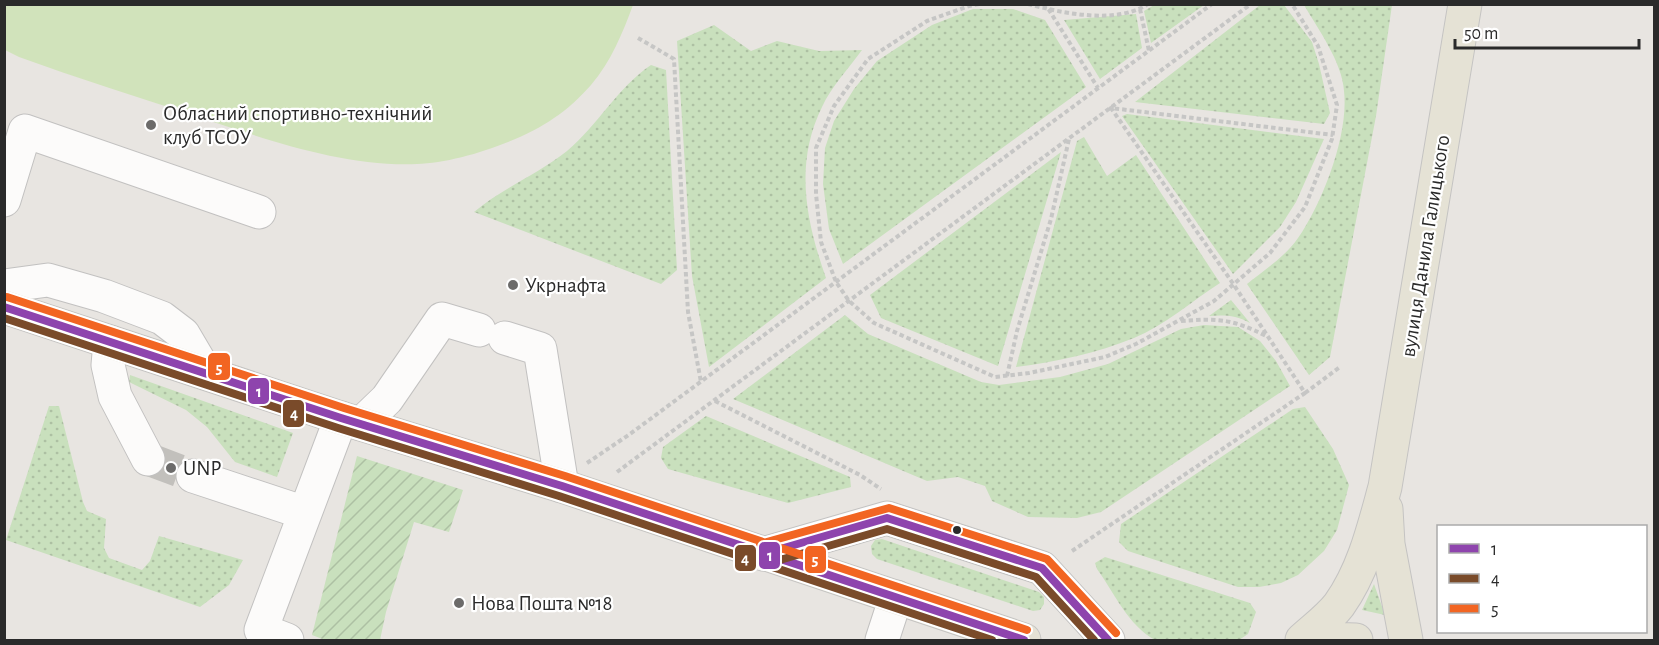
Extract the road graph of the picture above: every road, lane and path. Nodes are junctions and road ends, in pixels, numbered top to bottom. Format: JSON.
{"nodes":[{"id":1,"x":979,"y":4,"type":"edge"},
{"id":2,"x":1028,"y":4,"type":"edge"},
{"id":3,"x":1043,"y":4,"type":"edge"},
{"id":4,"x":1148,"y":4,"type":"edge"},
{"id":5,"x":1212,"y":4,"type":"edge"},
{"id":6,"x":1251,"y":4,"type":"edge"},
{"id":7,"x":1292,"y":4,"type":"edge"},
{"id":8,"x":1465,"y":4,"type":"edge"},
{"id":9,"x":1140,"y":9,"type":"junction"},
{"id":10,"x":1049,"y":10,"type":"junction"},
{"id":11,"x":638,"y":38,"type":"dead end"},
{"id":12,"x":1149,"y":51,"type":"junction"},
{"id":13,"x":1098,"y":88,"type":"junction"},
{"id":14,"x":1111,"y":108,"type":"junction"},
{"id":15,"x":1333,"y":135,"type":"junction"},
{"id":16,"x":1069,"y":138,"type":"junction"},
{"id":17,"x":4,"y":200,"type":"edge"},
{"id":18,"x":259,"y":212,"type":"dead end"},
{"id":19,"x":836,"y":282,"type":"junction"},
{"id":20,"x":1234,"y":285,"type":"junction"},
{"id":21,"x":4,"y":286,"type":"edge"},
{"id":22,"x":849,"y":301,"type":"junction"},
{"id":23,"x":4,"y":307,"type":"edge"},
{"id":24,"x":1178,"y":322,"type":"junction"},
{"id":25,"x":1266,"y":336,"type":"junction"},
{"id":26,"x":110,"y":342,"type":"junction"},
{"id":27,"x":1340,"y":367,"type":"dead end"},
{"id":28,"x":206,"y":373,"type":"junction"},
{"id":29,"x":1007,"y":376,"type":"junction"},
{"id":30,"x":701,"y":382,"type":"junction"},
{"id":31,"x":1305,"y":393,"type":"junction"},
{"id":32,"x":714,"y":401,"type":"junction"},
{"id":33,"x":351,"y":421,"type":"junction"},
{"id":34,"x":148,"y":459,"type":"tunnel mouth"},
{"id":35,"x":587,"y":463,"type":"dead end"},
{"id":36,"x":617,"y":472,"type":"dead end"},
{"id":37,"x":193,"y":476,"type":"tunnel mouth"},
{"id":38,"x":562,"y":486,"type":"junction"},
{"id":39,"x":1385,"y":487,"type":"junction"},
{"id":40,"x":881,"y":489,"type":"dead end"},
{"id":41,"x":305,"y":513,"type":"junction"},
{"id":42,"x":1072,"y":551,"type":"dead end"},
{"id":43,"x":763,"y":554,"type":"junction"},
{"id":44,"x":896,"y":597,"type":"junction"},
{"id":45,"x":287,"y":640,"type":"edge"},
{"id":46,"x":882,"y":640,"type":"edge"},
{"id":47,"x":1024,"y":640,"type":"edge"},
{"id":48,"x":1108,"y":640,"type":"edge"},
{"id":49,"x":1302,"y":640,"type":"edge"},
{"id":50,"x":1320,"y":640,"type":"edge"},
{"id":51,"x":1356,"y":640,"type":"edge"},
{"id":52,"x":1406,"y":640,"type":"edge"}],
"edges":[{"from":1,"to":19,"type":"path"},
{"from":2,"to":10,"type":"path"},
{"from":3,"to":10,"type":"path"},
{"from":4,"to":9,"type":"path"},
{"from":5,"to":12,"type":"path"},
{"from":6,"to":14,"type":"path"},
{"from":7,"to":15,"type":"path"},
{"from":8,"to":39,"type":"main road","name":"вулиця Данила Галицького"},
{"from":9,"to":10,"type":"path"},
{"from":9,"to":12,"type":"path"},
{"from":10,"to":13,"type":"path"},
{"from":11,"to":30,"type":"path"},
{"from":12,"to":13,"type":"path"},
{"from":13,"to":19,"type":"path"},
{"from":14,"to":15,"type":"path"},
{"from":14,"to":16,"type":"path"},
{"from":14,"to":20,"type":"path"},
{"from":15,"to":20,"type":"path"},
{"from":16,"to":22,"type":"path"},
{"from":16,"to":29,"type":"path"},
{"from":17,"to":18,"type":"lane"},
{"from":19,"to":22,"type":"path"},
{"from":19,"to":30,"type":"path"},
{"from":20,"to":24,"type":"path"},
{"from":20,"to":25,"type":"path"},
{"from":21,"to":28,"type":"lane"},
{"from":22,"to":29,"type":"path"},
{"from":22,"to":32,"type":"path"},
{"from":23,"to":26,"type":"main road"},
{"from":24,"to":25,"type":"path"},
{"from":24,"to":29,"type":"path"},
{"from":25,"to":31,"type":"path"},
{"from":26,"to":28,"type":"main road"},
{"from":26,"to":34,"type":"lane"},
{"from":27,"to":31,"type":"path"},
{"from":28,"to":33,"type":"main road"},
{"from":30,"to":35,"type":"path"},
{"from":31,"to":42,"type":"path"},
{"from":32,"to":36,"type":"path"},
{"from":32,"to":40,"type":"path"},
{"from":33,"to":38,"type":"main road"},
{"from":33,"to":38,"type":"lane"},
{"from":33,"to":41,"type":"lane"},
{"from":37,"to":41,"type":"lane"},
{"from":38,"to":43,"type":"main road"},
{"from":39,"to":49,"type":"main road","name":"вулиця Данила Галицького"},
{"from":39,"to":52,"type":"main road","name":"вулиця Данила Галицького"},
{"from":41,"to":45,"type":"lane"},
{"from":43,"to":44,"type":"main road"},
{"from":43,"to":48,"type":"lane"},
{"from":44,"to":46,"type":"lane"},
{"from":44,"to":47,"type":"main road"},
{"from":50,"to":51,"type":"main road"}]}
